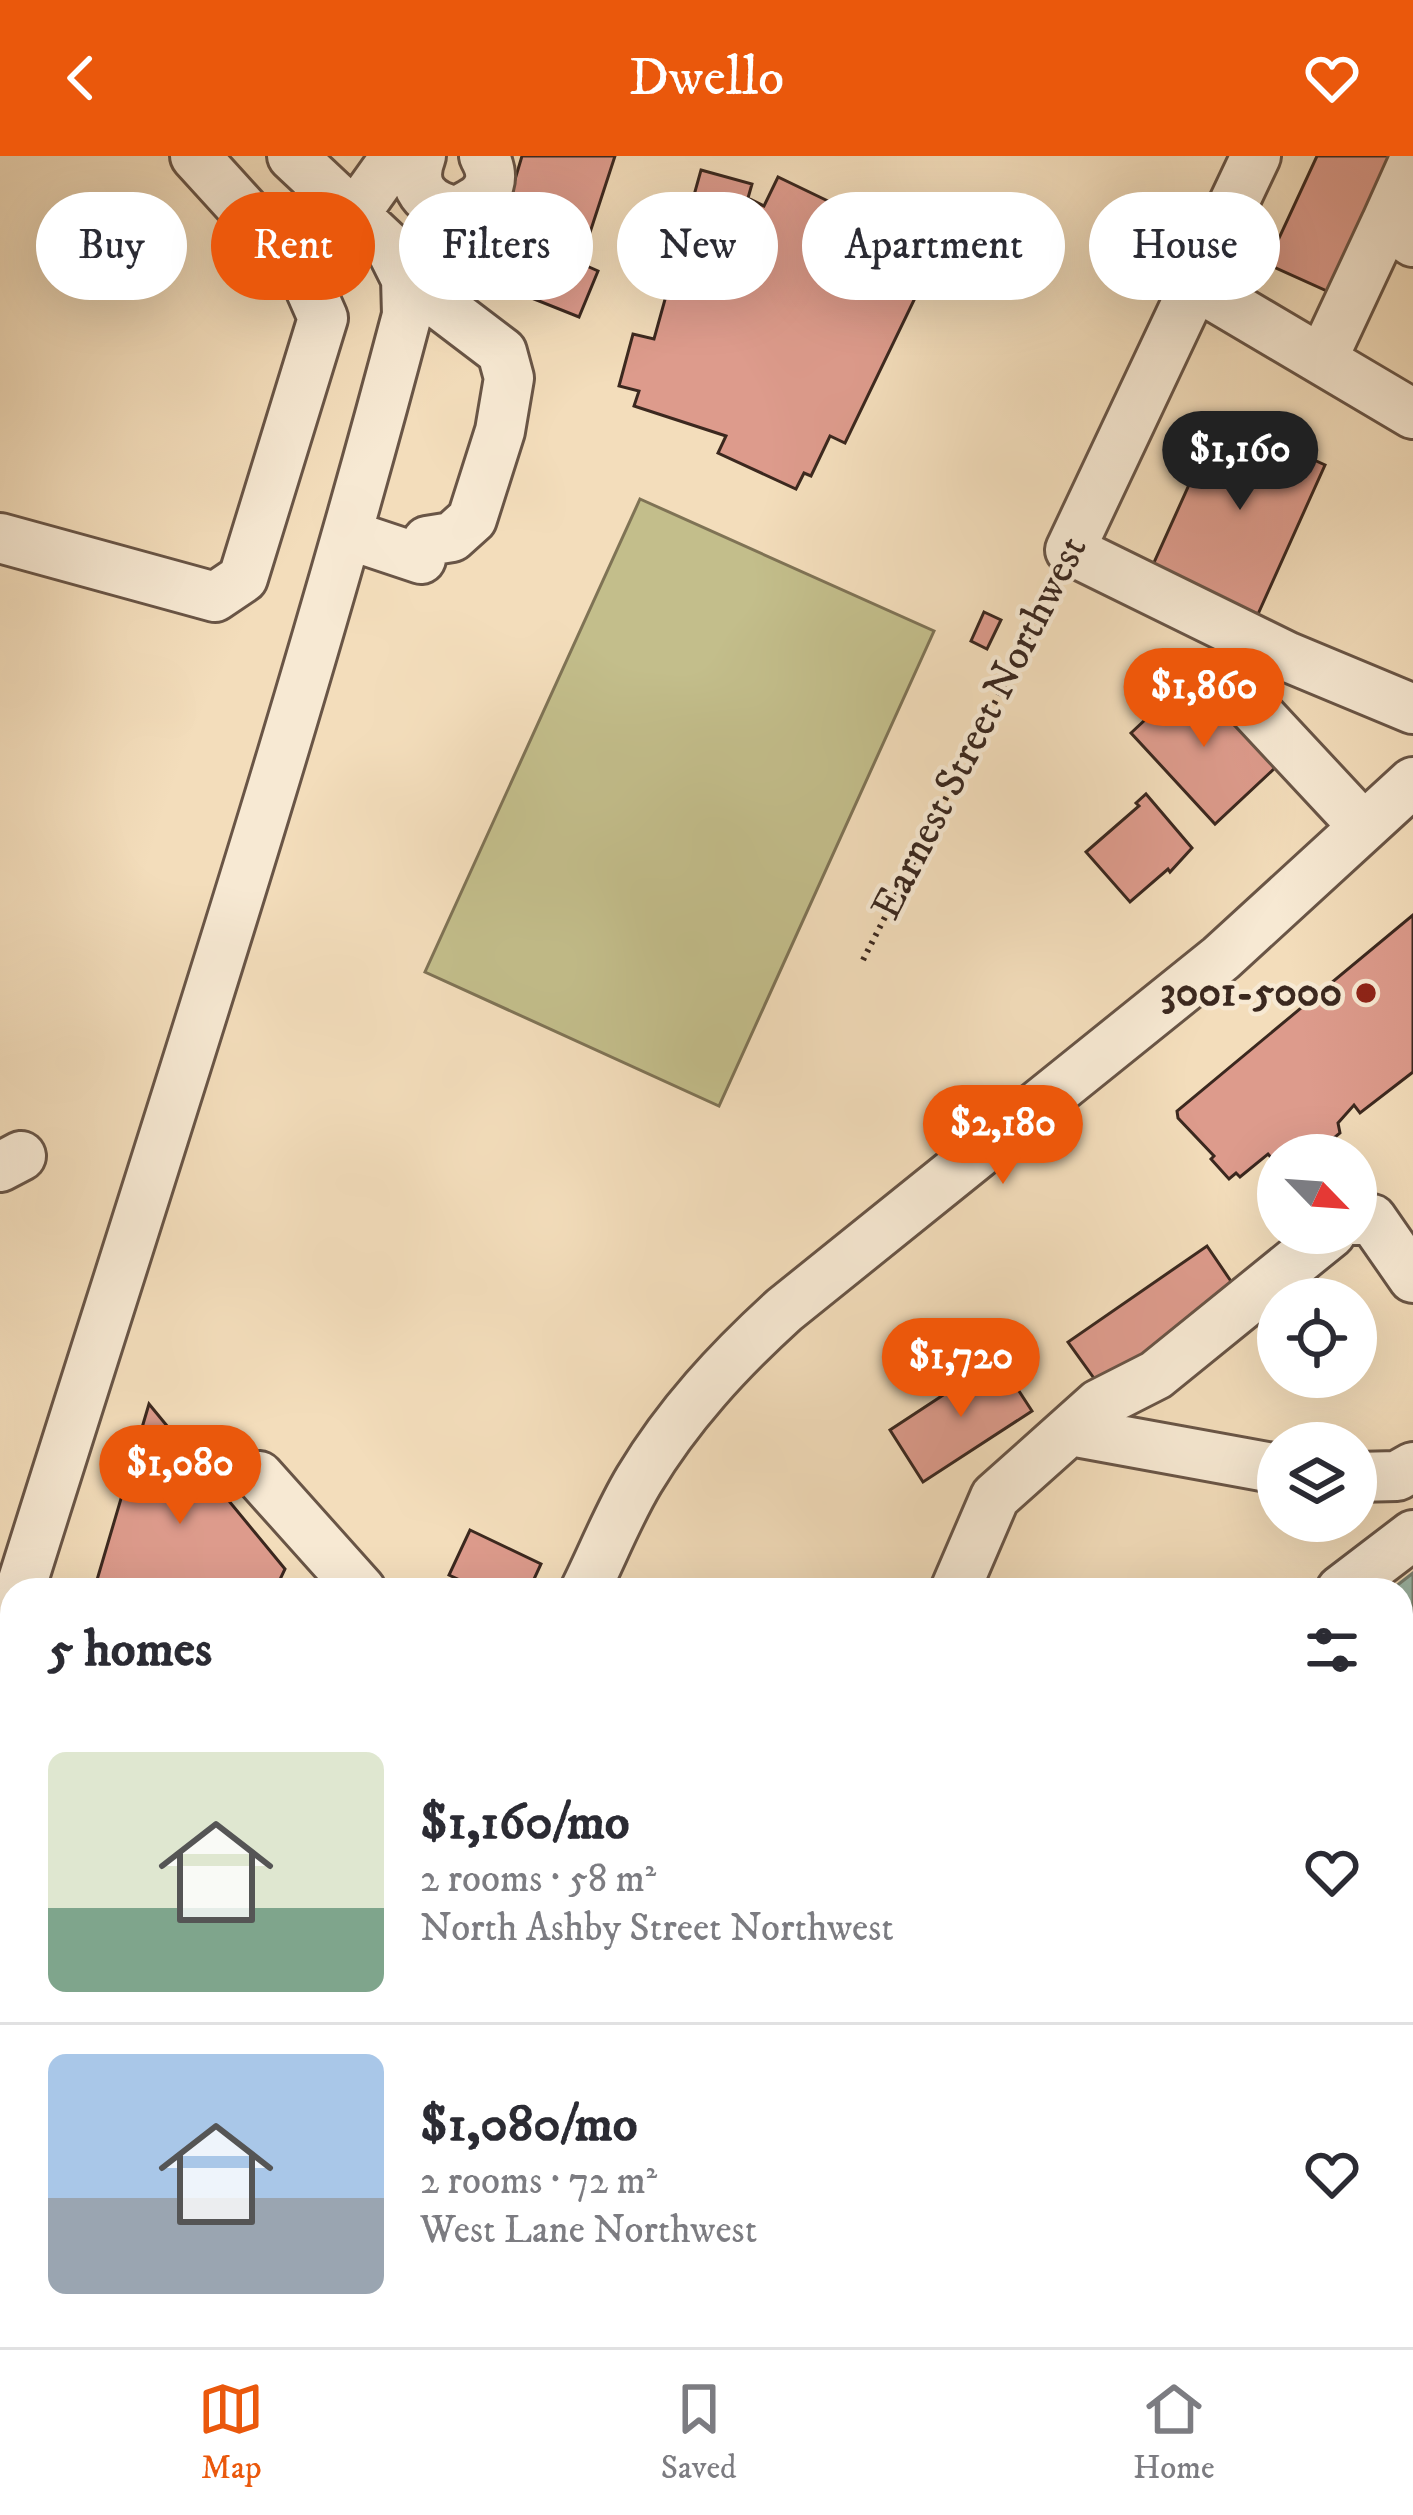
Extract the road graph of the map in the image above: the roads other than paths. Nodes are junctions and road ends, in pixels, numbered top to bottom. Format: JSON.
{"nodes":[{"id":1,"x":195,"y":156,"type":"edge"},
{"id":2,"x":292,"y":156,"type":"edge"},
{"id":3,"x":396,"y":156,"type":"edge"},
{"id":4,"x":421,"y":156,"type":"edge"},
{"id":5,"x":484,"y":156,"type":"edge"},
{"id":6,"x":1256,"y":156,"type":"edge"},
{"id":7,"x":1413,"y":164,"type":"edge"},
{"id":8,"x":330,"y":192,"type":"edge"},
{"id":9,"x":370,"y":192,"type":"edge"},
{"id":10,"x":420,"y":192,"type":"edge"},
{"id":11,"x":485,"y":192,"type":"edge"},
{"id":12,"x":1239,"y":192,"type":"edge"},
{"id":13,"x":1399,"y":232,"type":"edge"},
{"id":14,"x":375,"y":234,"type":"edge"},
{"id":15,"x":399,"y":265,"type":"edge"},
{"id":16,"x":407,"y":300,"type":"edge"},
{"id":17,"x":434,"y":300,"type":"edge"},
{"id":18,"x":1188,"y":300,"type":"edge"},
{"id":19,"x":1220,"y":300,"type":"edge"},
{"id":20,"x":1322,"y":360,"type":"junction"},
{"id":21,"x":1413,"y":413,"type":"edge"},
{"id":22,"x":349,"y":535,"type":"junction"},
{"id":23,"x":0,"y":538,"type":"edge"},
{"id":24,"x":1240,"y":694,"type":"dead end"},
{"id":25,"x":1413,"y":709,"type":"edge"},
{"id":26,"x":1413,"y":782,"type":"edge"},
{"id":27,"x":1364,"y":827,"type":"junction"},
{"id":28,"x":1377,"y":1226,"type":"edge"},
{"id":29,"x":1304,"y":1254,"type":"edge"},
{"id":30,"x":1413,"y":1278,"type":"edge"},
{"id":31,"x":1070,"y":1431,"type":"junction"},
{"id":32,"x":1257,"y":1465,"type":"edge"},
{"id":33,"x":1413,"y":1467,"type":"edge"},
{"id":34,"x":260,"y":1476,"type":"dead end"},
{"id":35,"x":1377,"y":1476,"type":"edge"},
{"id":36,"x":1413,"y":1535,"type":"edge"},
{"id":37,"x":24,"y":1578,"type":"edge"},
{"id":38,"x":350,"y":1578,"type":"edge"},
{"id":39,"x":591,"y":1578,"type":"edge"},
{"id":40,"x":960,"y":1578,"type":"edge"},
{"id":41,"x":1357,"y":1578,"type":"edge"}],
"edges":[{"from":1,"to":23,"type":"street"},
{"from":2,"to":8,"type":"street"},
{"from":3,"to":9,"type":"street"},
{"from":4,"to":10,"type":"street"},
{"from":5,"to":11,"type":"street"},
{"from":6,"to":12,"type":"street","name":"Earnest Street Northwest"},
{"from":7,"to":13,"type":"street"},
{"from":13,"to":20,"type":"street"},
{"from":14,"to":15,"type":"street"},
{"from":16,"to":22,"type":"street"},
{"from":17,"to":22,"type":"street"},
{"from":18,"to":25,"type":"street","name":"Earnest Street Northwest"},
{"from":19,"to":20,"type":"street"},
{"from":20,"to":21,"type":"street"},
{"from":22,"to":37,"type":"street"},
{"from":24,"to":27,"type":"street"},
{"from":26,"to":27,"type":"street"},
{"from":27,"to":39,"type":"street"},
{"from":28,"to":30,"type":"street"},
{"from":29,"to":31,"type":"street"},
{"from":31,"to":32,"type":"street"},
{"from":31,"to":40,"type":"street"},
{"from":33,"to":35,"type":"street"},
{"from":34,"to":38,"type":"street"},
{"from":36,"to":41,"type":"street"}]}
